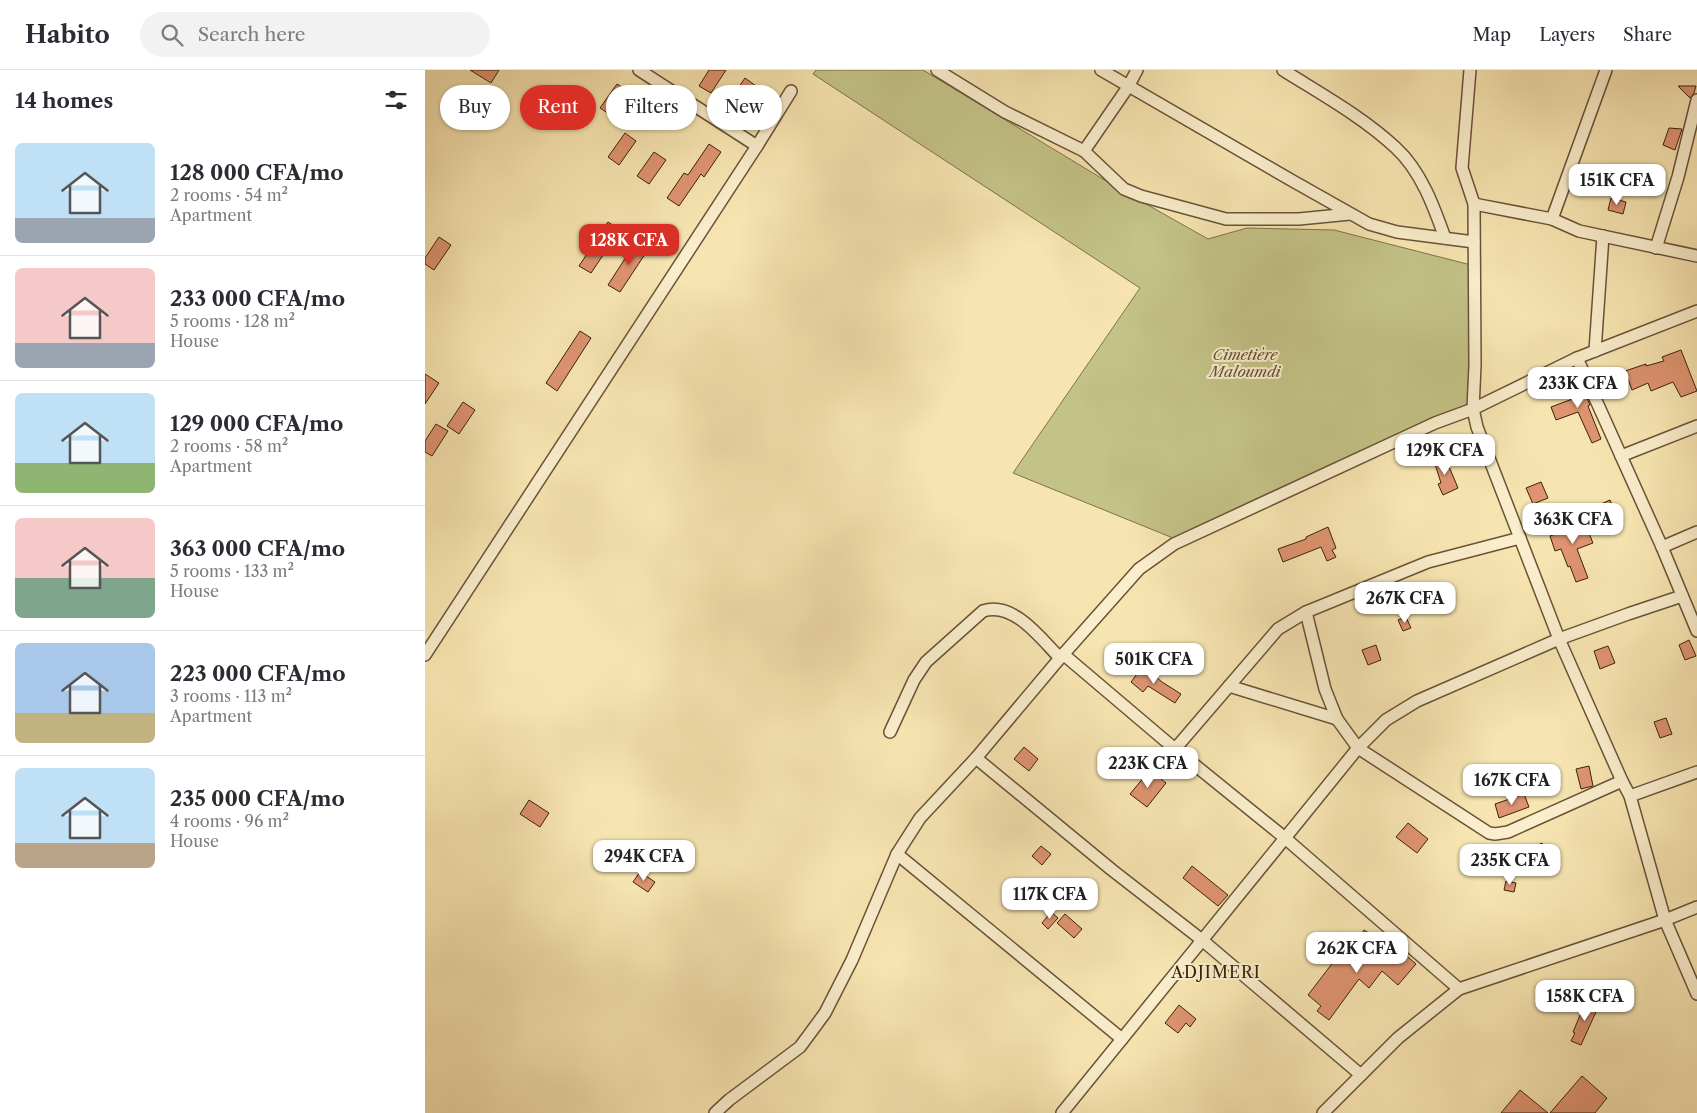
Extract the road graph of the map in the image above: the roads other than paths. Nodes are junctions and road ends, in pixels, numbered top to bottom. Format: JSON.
{"nodes":[{"id":1,"x":639,"y":70,"type":"edge"},
{"id":2,"x":937,"y":70,"type":"edge"},
{"id":3,"x":1101,"y":70,"type":"edge"},
{"id":4,"x":1137,"y":70,"type":"edge"},
{"id":5,"x":1283,"y":70,"type":"edge"},
{"id":6,"x":1470,"y":70,"type":"edge"},
{"id":7,"x":1606,"y":70,"type":"edge"},
{"id":8,"x":1128,"y":87,"type":"junction"},
{"id":9,"x":791,"y":91,"type":"dead end"},
{"id":10,"x":1697,"y":100,"type":"edge"},
{"id":11,"x":757,"y":146,"type":"junction"},
{"id":12,"x":1084,"y":151,"type":"junction"},
{"id":13,"x":1474,"y":204,"type":"junction"},
{"id":14,"x":1351,"y":214,"type":"junction"},
{"id":15,"x":1552,"y":219,"type":"junction"},
{"id":16,"x":1603,"y":236,"type":"junction"},
{"id":17,"x":1445,"y":238,"type":"junction"},
{"id":18,"x":1475,"y":242,"type":"junction"},
{"id":19,"x":1657,"y":248,"type":"junction"},
{"id":20,"x":1697,"y":256,"type":"edge"},
{"id":21,"x":1697,"y":311,"type":"edge"},
{"id":22,"x":1595,"y":351,"type":"junction"},
{"id":23,"x":1577,"y":358,"type":"junction"},
{"id":24,"x":1473,"y":409,"type":"junction"},
{"id":25,"x":1697,"y":426,"type":"edge"},
{"id":26,"x":1621,"y":456,"type":"junction"},
{"id":27,"x":1697,"y":532,"type":"edge"},
{"id":28,"x":1520,"y":538,"type":"junction"},
{"id":29,"x":1662,"y":547,"type":"junction"},
{"id":30,"x":1682,"y":596,"type":"junction"},
{"id":31,"x":1306,"y":612,"type":"junction"},
{"id":32,"x":1697,"y":631,"type":"edge"},
{"id":33,"x":1559,"y":639,"type":"junction"},
{"id":34,"x":425,"y":654,"type":"edge"},
{"id":35,"x":1062,"y":656,"type":"junction"},
{"id":36,"x":1229,"y":686,"type":"junction"},
{"id":37,"x":1337,"y":718,"type":"junction"},
{"id":38,"x":890,"y":732,"type":"dead end"},
{"id":39,"x":1358,"y":748,"type":"junction"},
{"id":40,"x":1175,"y":749,"type":"junction"},
{"id":41,"x":976,"y":758,"type":"junction"},
{"id":42,"x":1697,"y":772,"type":"edge"},
{"id":43,"x":1621,"y":782,"type":"junction"},
{"id":44,"x":1630,"y":796,"type":"junction"},
{"id":45,"x":1285,"y":838,"type":"junction"},
{"id":46,"x":897,"y":854,"type":"junction"},
{"id":47,"x":1697,"y":907,"type":"edge"},
{"id":48,"x":1665,"y":920,"type":"junction"},
{"id":49,"x":1202,"y":940,"type":"junction"},
{"id":50,"x":1459,"y":988,"type":"junction"},
{"id":51,"x":1697,"y":994,"type":"edge"},
{"id":52,"x":1122,"y":1039,"type":"junction"},
{"id":53,"x":1361,"y":1075,"type":"junction"},
{"id":54,"x":715,"y":1113,"type":"edge"},
{"id":55,"x":1062,"y":1113,"type":"edge"},
{"id":56,"x":1323,"y":1113,"type":"edge"}],
"edges":[{"from":1,"to":11,"type":"street"},
{"from":2,"to":12,"type":"street"},
{"from":3,"to":8,"type":"street"},
{"from":4,"to":8,"type":"street"},
{"from":5,"to":17,"type":"street"},
{"from":6,"to":13,"type":"street"},
{"from":7,"to":15,"type":"street"},
{"from":8,"to":12,"type":"street"},
{"from":8,"to":14,"type":"street"},
{"from":9,"to":11,"type":"street"},
{"from":10,"to":19,"type":"street"},
{"from":11,"to":34,"type":"street"},
{"from":12,"to":14,"type":"street"},
{"from":13,"to":15,"type":"street"},
{"from":13,"to":18,"type":"street"},
{"from":14,"to":17,"type":"street"},
{"from":15,"to":16,"type":"street"},
{"from":16,"to":19,"type":"street"},
{"from":16,"to":22,"type":"street"},
{"from":17,"to":18,"type":"street"},
{"from":18,"to":24,"type":"street"},
{"from":19,"to":20,"type":"street"},
{"from":21,"to":22,"type":"street"},
{"from":22,"to":23,"type":"street"},
{"from":23,"to":24,"type":"street"},
{"from":23,"to":26,"type":"street"},
{"from":24,"to":28,"type":"street"},
{"from":24,"to":35,"type":"street"},
{"from":25,"to":26,"type":"street"},
{"from":26,"to":29,"type":"street"},
{"from":27,"to":29,"type":"street"},
{"from":28,"to":31,"type":"street"},
{"from":28,"to":33,"type":"street"},
{"from":29,"to":30,"type":"street"},
{"from":30,"to":32,"type":"street"},
{"from":30,"to":33,"type":"street"},
{"from":31,"to":36,"type":"street"},
{"from":31,"to":37,"type":"street"},
{"from":33,"to":39,"type":"street"},
{"from":33,"to":43,"type":"street"},
{"from":35,"to":38,"type":"street"},
{"from":35,"to":40,"type":"street"},
{"from":35,"to":41,"type":"street"},
{"from":36,"to":37,"type":"street"},
{"from":36,"to":40,"type":"street"},
{"from":37,"to":39,"type":"street"},
{"from":39,"to":43,"type":"street"},
{"from":39,"to":45,"type":"street"},
{"from":40,"to":45,"type":"street"},
{"from":41,"to":46,"type":"street"},
{"from":41,"to":49,"type":"street"},
{"from":42,"to":44,"type":"street"},
{"from":43,"to":44,"type":"street"},
{"from":44,"to":48,"type":"street"},
{"from":45,"to":49,"type":"street"},
{"from":45,"to":50,"type":"street"},
{"from":46,"to":52,"type":"street"},
{"from":46,"to":54,"type":"street"},
{"from":47,"to":48,"type":"street"},
{"from":48,"to":50,"type":"street"},
{"from":48,"to":51,"type":"street"},
{"from":49,"to":52,"type":"street"},
{"from":49,"to":53,"type":"street"},
{"from":50,"to":53,"type":"street"},
{"from":52,"to":55,"type":"street"},
{"from":53,"to":56,"type":"street"}]}
